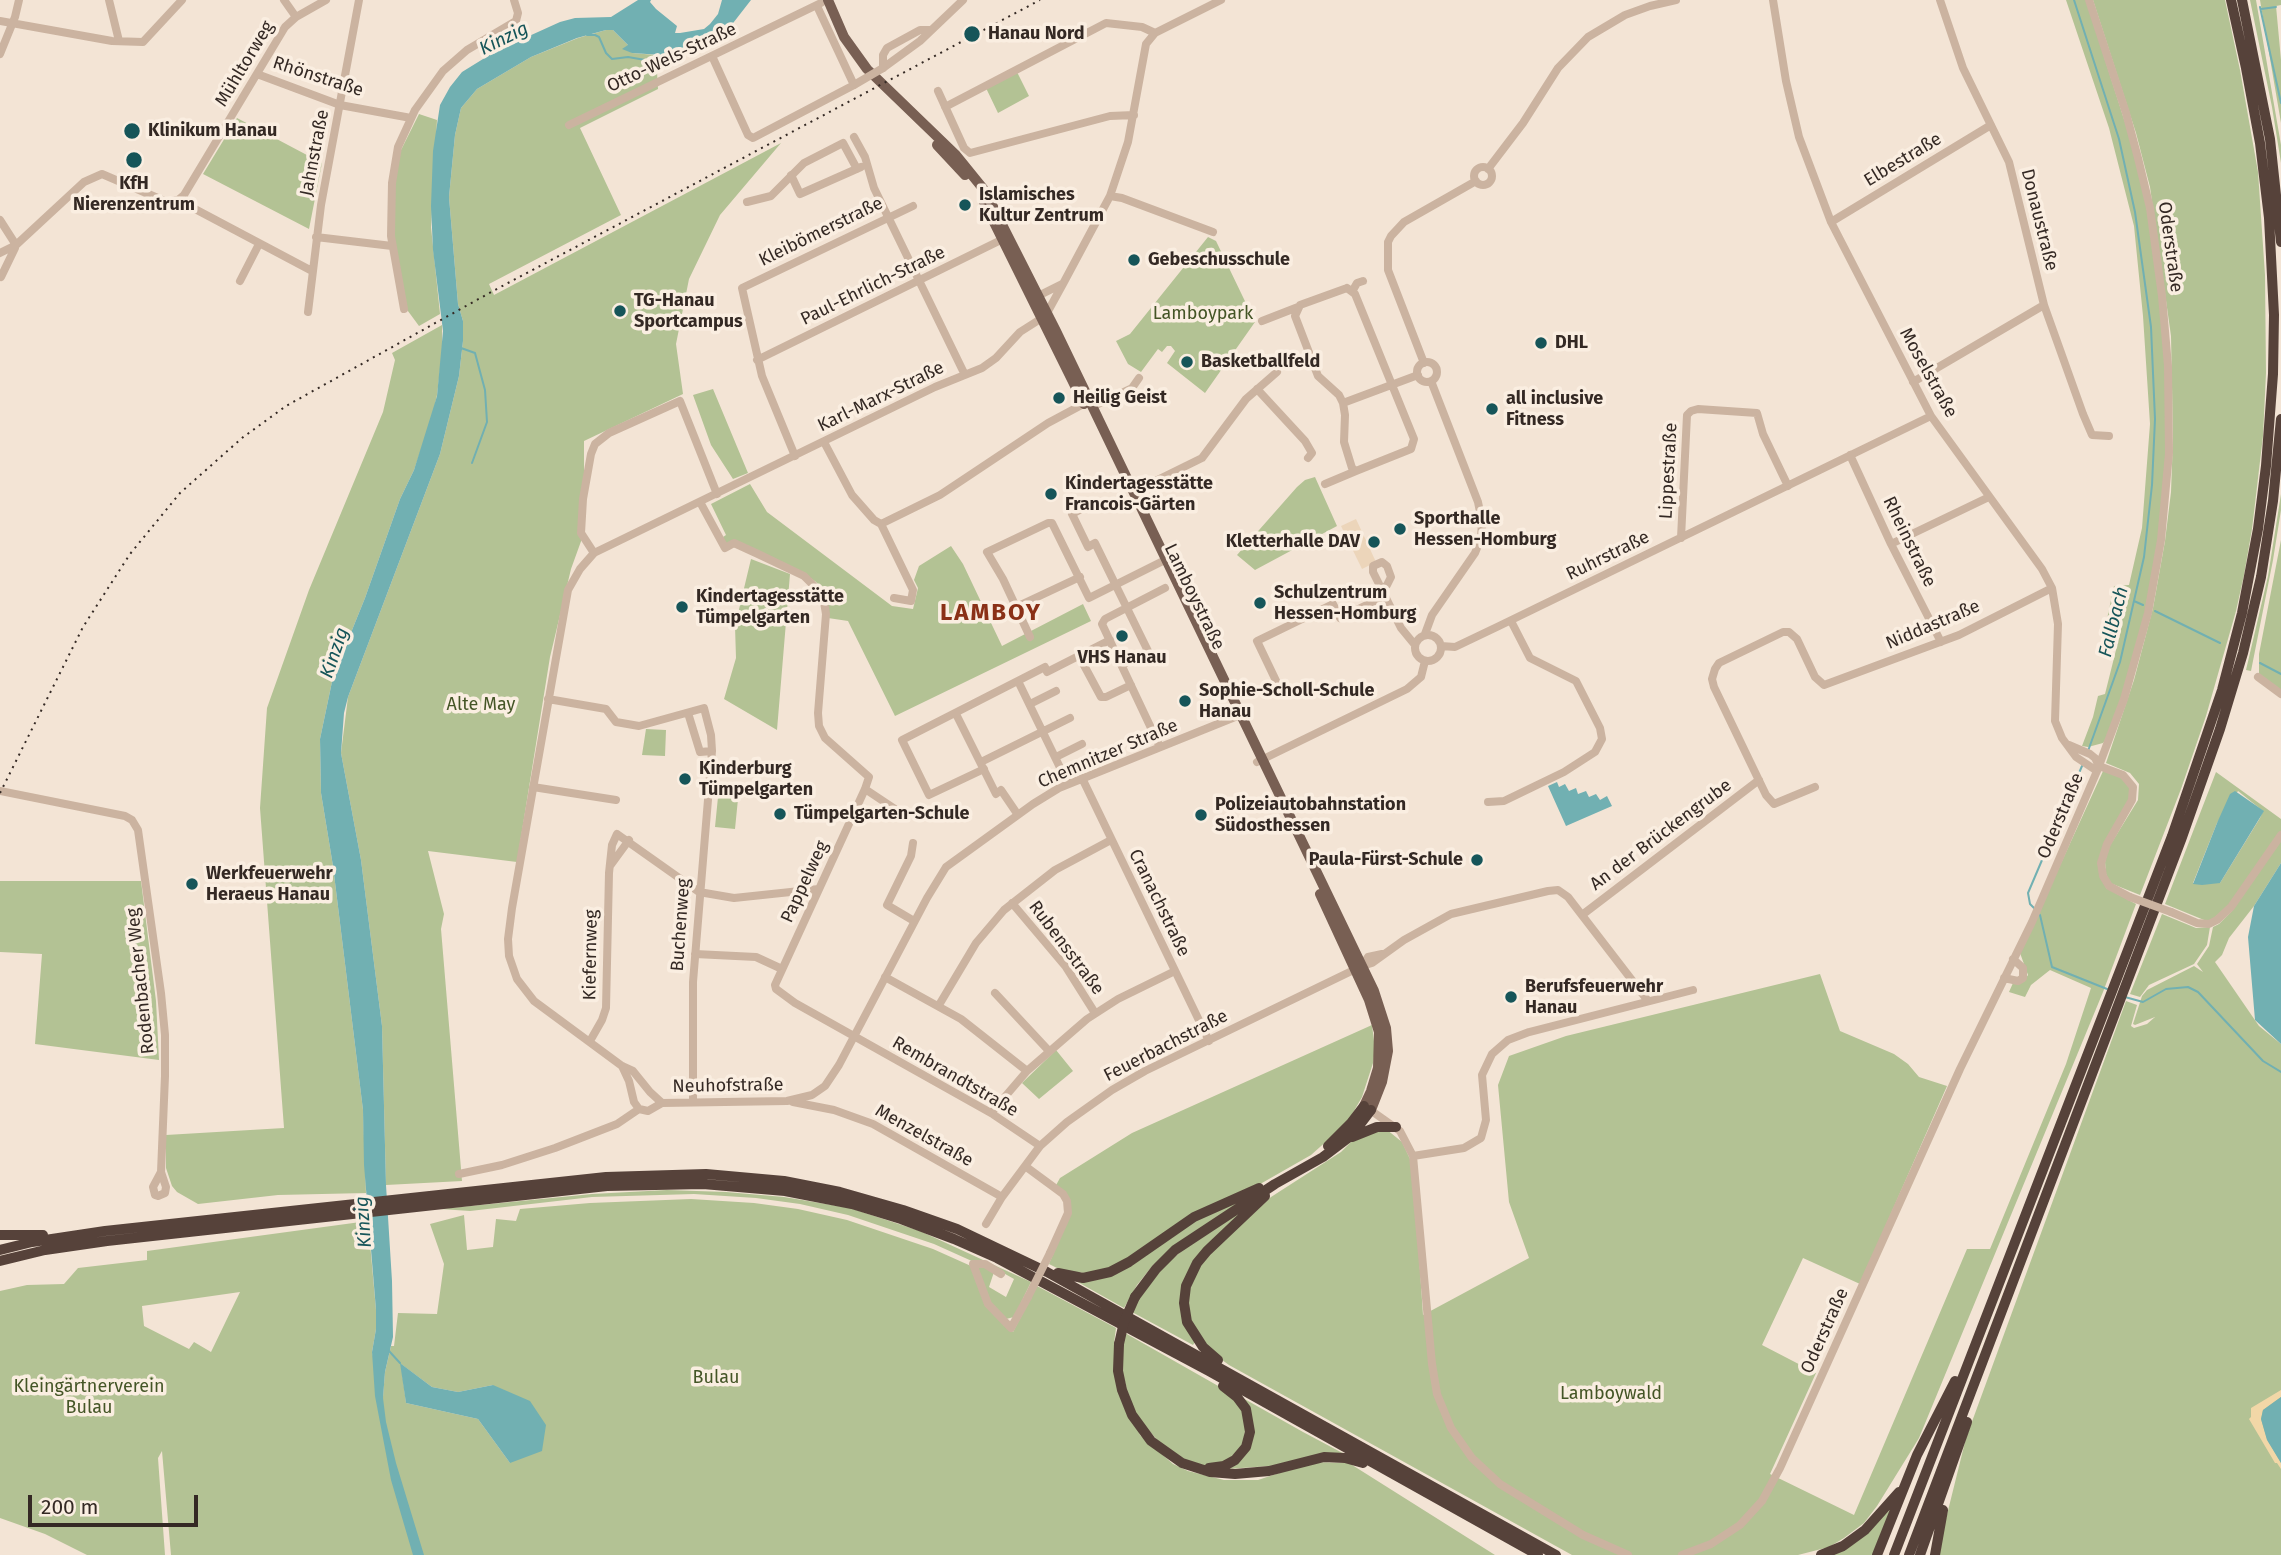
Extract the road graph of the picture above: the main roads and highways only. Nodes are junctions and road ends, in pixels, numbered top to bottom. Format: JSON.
{"nodes":[{"id":1,"x":827,"y":0,"type":"edge"},
{"id":2,"x":2231,"y":0,"type":"edge"},
{"id":3,"x":2242,"y":0,"type":"edge"},
{"id":4,"x":920,"y":122,"type":"junction"},
{"id":5,"x":2281,"y":242,"type":"edge"},
{"id":6,"x":1044,"y":316,"type":"junction"},
{"id":7,"x":1089,"y":404,"type":"junction"},
{"id":8,"x":2281,"y":419,"type":"edge"},
{"id":9,"x":1163,"y":561,"type":"junction"},
{"id":10,"x":2116,"y":992,"type":"junction"},
{"id":11,"x":1367,"y":1108,"type":"junction"},
{"id":12,"x":1396,"y":1127,"type":"road end"},
{"id":13,"x":1346,"y":1140,"type":"junction"},
{"id":14,"x":1306,"y":1166,"type":"junction"},
{"id":15,"x":1275,"y":1184,"type":"junction"},
{"id":16,"x":412,"y":1201,"type":"junction"},
{"id":17,"x":352,"y":1208,"type":"junction"},
{"id":18,"x":0,"y":1235,"type":"edge"},
{"id":19,"x":57,"y":1238,"type":"junction"},
{"id":20,"x":0,"y":1250,"type":"edge"},
{"id":21,"x":0,"y":1261,"type":"edge"},
{"id":22,"x":1047,"y":1272,"type":"junction"},
{"id":23,"x":1975,"y":1345,"type":"junction"},
{"id":24,"x":1989,"y":1347,"type":"junction"},
{"id":25,"x":1209,"y":1371,"type":"junction"},
{"id":26,"x":1229,"y":1372,"type":"junction"},
{"id":27,"x":1373,"y":1463,"type":"junction"},
{"id":28,"x":1196,"y":1468,"type":"junction"},
{"id":29,"x":1948,"y":1482,"type":"junction"},
{"id":30,"x":1903,"y":1488,"type":"junction"},
{"id":31,"x":1538,"y":1555,"type":"edge"},
{"id":32,"x":1556,"y":1555,"type":"edge"},
{"id":33,"x":1821,"y":1555,"type":"edge"},
{"id":34,"x":1877,"y":1555,"type":"edge"},
{"id":35,"x":1894,"y":1555,"type":"edge"},
{"id":36,"x":1909,"y":1555,"type":"edge"},
{"id":37,"x":1920,"y":1555,"type":"edge"},
{"id":38,"x":1935,"y":1555,"type":"edge"}],
"edges":[{"from":1,"to":4,"type":"main road","name":"Lamboystraße"},
{"from":2,"to":10,"type":"highway"},
{"from":3,"to":5,"type":"highway"},
{"from":4,"to":6,"type":"main road","name":"Lamboystraße"},
{"from":4,"to":6,"type":"main road","name":"Lamboystraße"},
{"from":6,"to":7,"type":"main road","name":"Lamboystraße"},
{"from":7,"to":9,"type":"main road","name":"Lamboystraße"},
{"from":7,"to":9,"type":"main road","name":"Lamboystraße"},
{"from":8,"to":10,"type":"highway"},
{"from":9,"to":11,"type":"main road","name":"Lamboystraße"},
{"from":10,"to":23,"type":"highway"},
{"from":10,"to":24,"type":"highway"},
{"from":11,"to":13,"type":"highway"},
{"from":11,"to":14,"type":"highway"},
{"from":12,"to":13,"type":"highway"},
{"from":13,"to":14,"type":"highway"},
{"from":14,"to":15,"type":"highway"},
{"from":15,"to":22,"type":"highway"},
{"from":15,"to":26,"type":"highway"},
{"from":15,"to":28,"type":"highway","bridge":true},
{"from":16,"to":17,"type":"highway"},
{"from":16,"to":22,"type":"highway"},
{"from":16,"to":25,"type":"highway"},
{"from":17,"to":19,"type":"highway"},
{"from":17,"to":21,"type":"highway"},
{"from":18,"to":19,"type":"highway"},
{"from":19,"to":20,"type":"highway"},
{"from":22,"to":26,"type":"highway"},
{"from":23,"to":30,"type":"highway"},
{"from":23,"to":35,"type":"highway"},
{"from":24,"to":29,"type":"highway"},
{"from":24,"to":36,"type":"highway"},
{"from":25,"to":27,"type":"highway"},
{"from":25,"to":28,"type":"highway"},
{"from":26,"to":32,"type":"highway"},
{"from":27,"to":28,"type":"highway"},
{"from":27,"to":31,"type":"highway"},
{"from":29,"to":37,"type":"highway"},
{"from":29,"to":38,"type":"highway"},
{"from":30,"to":33,"type":"highway"},
{"from":30,"to":34,"type":"highway"}]}
